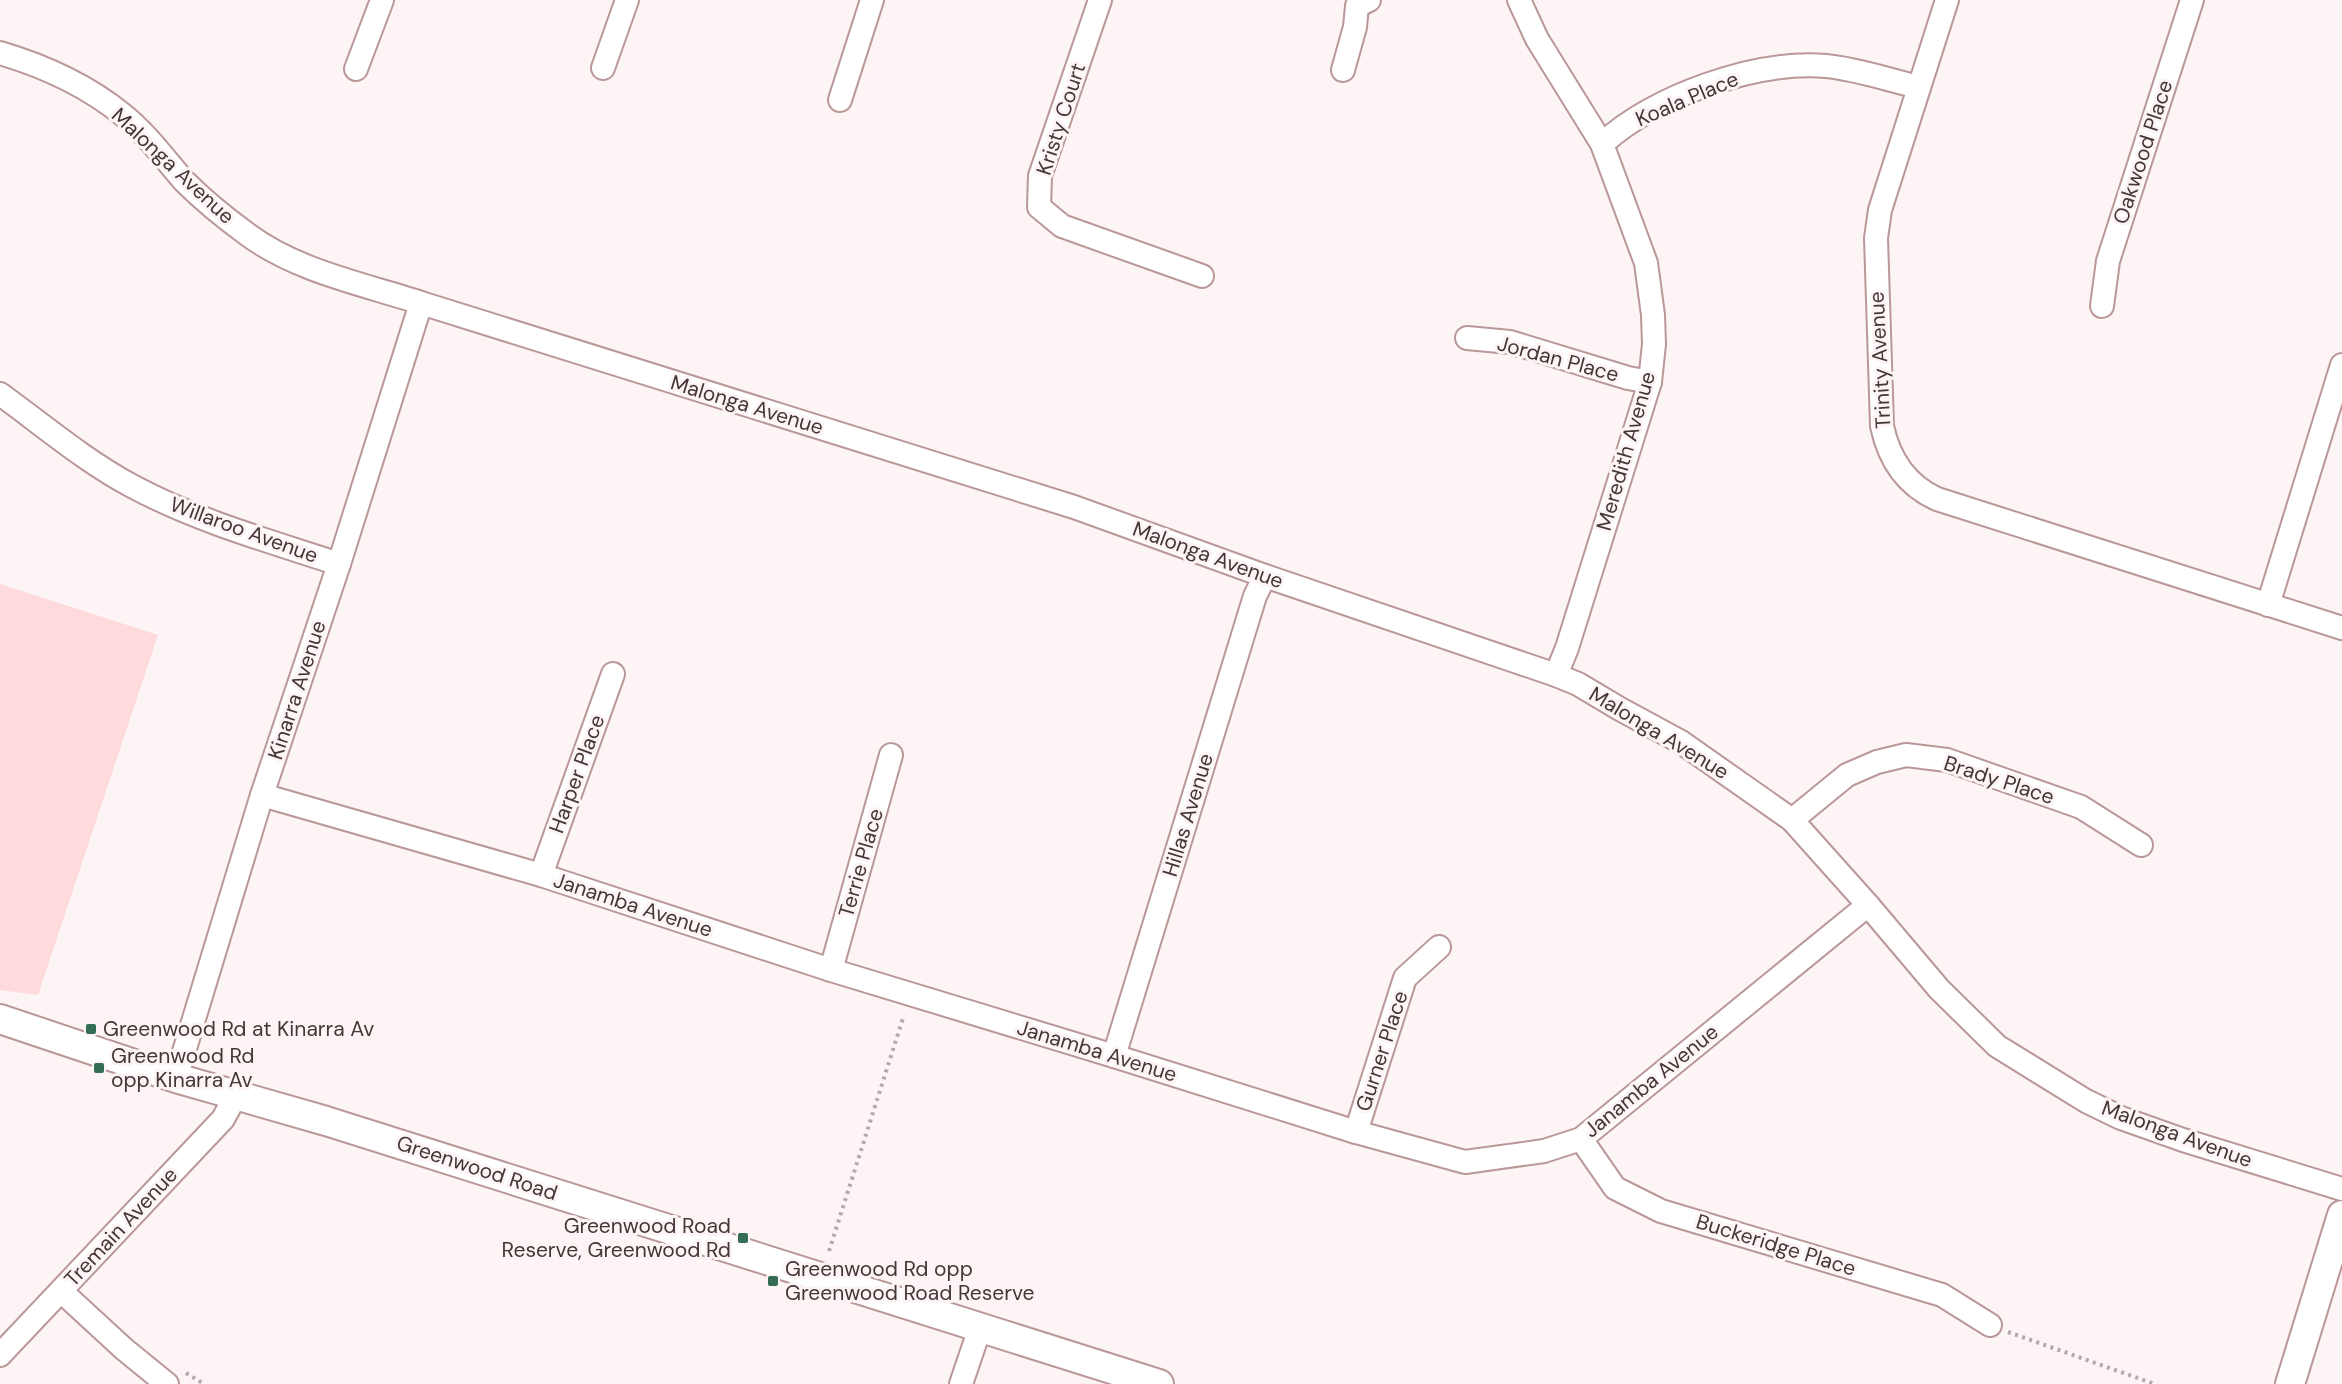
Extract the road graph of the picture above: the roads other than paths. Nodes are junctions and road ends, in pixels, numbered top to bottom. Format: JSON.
{"nodes":[{"id":1,"x":382,"y":0,"type":"edge"},
{"id":2,"x":627,"y":0,"type":"edge"},
{"id":3,"x":872,"y":0,"type":"edge"},
{"id":4,"x":1100,"y":0,"type":"edge"},
{"id":5,"x":1519,"y":0,"type":"edge"},
{"id":6,"x":1947,"y":0,"type":"edge"},
{"id":7,"x":2192,"y":0,"type":"edge"},
{"id":8,"x":1360,"y":2,"type":"edge"},
{"id":9,"x":0,"y":53,"type":"edge"},
{"id":10,"x":603,"y":68,"type":"dead end"},
{"id":11,"x":356,"y":69,"type":"dead end"},
{"id":12,"x":1343,"y":70,"type":"dead end"},
{"id":13,"x":1919,"y":87,"type":"junction"},
{"id":14,"x":840,"y":100,"type":"dead end"},
{"id":15,"x":1602,"y":144,"type":"junction"},
{"id":16,"x":1202,"y":276,"type":"dead end"},
{"id":17,"x":421,"y":303,"type":"junction"},
{"id":18,"x":2102,"y":306,"type":"dead end"},
{"id":19,"x":1467,"y":338,"type":"dead end"},
{"id":20,"x":2342,"y":365,"type":"edge"},
{"id":21,"x":1650,"y":382,"type":"junction"},
{"id":22,"x":0,"y":394,"type":"edge"},
{"id":23,"x":339,"y":564,"type":"junction"},
{"id":24,"x":1264,"y":576,"type":"junction"},
{"id":25,"x":2268,"y":605,"type":"junction"},
{"id":26,"x":2342,"y":628,"type":"edge"},
{"id":27,"x":613,"y":674,"type":"dead end"},
{"id":28,"x":1556,"y":675,"type":"junction"},
{"id":29,"x":891,"y":755,"type":"dead end"},
{"id":30,"x":262,"y":795,"type":"junction"},
{"id":31,"x":1792,"y":820,"type":"junction"},
{"id":32,"x":2141,"y":845,"type":"dead end"},
{"id":33,"x":541,"y":874,"type":"junction"},
{"id":34,"x":1868,"y":905,"type":"junction"},
{"id":35,"x":1438,"y":947,"type":"dead end"},
{"id":36,"x":831,"y":970,"type":"junction"},
{"id":37,"x":0,"y":1019,"type":"edge"},
{"id":38,"x":1114,"y":1056,"type":"junction"},
{"id":39,"x":176,"y":1078,"type":"junction"},
{"id":40,"x":236,"y":1095,"type":"junction"},
{"id":41,"x":1356,"y":1132,"type":"junction"},
{"id":42,"x":1581,"y":1139,"type":"junction"},
{"id":43,"x":2342,"y":1190,"type":"edge"},
{"id":44,"x":2342,"y":1215,"type":"edge"},
{"id":45,"x":61,"y":1290,"type":"junction"},
{"id":46,"x":1990,"y":1325,"type":"road end"},
{"id":47,"x":980,"y":1328,"type":"junction"},
{"id":48,"x":0,"y":1355,"type":"edge"},
{"id":49,"x":166,"y":1384,"type":"edge"},
{"id":50,"x":961,"y":1384,"type":"edge"},
{"id":51,"x":1159,"y":1384,"type":"edge"},
{"id":52,"x":2290,"y":1384,"type":"edge"}],
"edges":[{"from":1,"to":11,"type":"street"},
{"from":2,"to":10,"type":"street"},
{"from":3,"to":14,"type":"street"},
{"from":4,"to":16,"type":"street","name":"Kristy Court"},
{"from":5,"to":15,"type":"street","name":"Meredith Avenue"},
{"from":6,"to":13,"type":"street","name":"Trinity Avenue"},
{"from":7,"to":18,"type":"street","name":"Oakwood Place"},
{"from":8,"to":12,"type":"street"},
{"from":9,"to":17,"type":"street","name":"Malonga Avenue"},
{"from":13,"to":15,"type":"street","name":"Koala Place"},
{"from":13,"to":25,"type":"street","name":"Trinity Avenue"},
{"from":15,"to":21,"type":"street","name":"Meredith Avenue"},
{"from":17,"to":23,"type":"street","name":"Kinarra Avenue"},
{"from":17,"to":24,"type":"street","name":"Malonga Avenue"},
{"from":19,"to":21,"type":"street","name":"Jordan Place"},
{"from":20,"to":25,"type":"street"},
{"from":21,"to":28,"type":"street","name":"Meredith Avenue"},
{"from":22,"to":23,"type":"street","name":"Willaroo Avenue"},
{"from":23,"to":30,"type":"street","name":"Kinarra Avenue"},
{"from":24,"to":28,"type":"street","name":"Malonga Avenue"},
{"from":24,"to":38,"type":"street","name":"Hillas Avenue"},
{"from":25,"to":26,"type":"street","name":"Trinity Avenue"},
{"from":27,"to":33,"type":"street","name":"Harper Place"},
{"from":28,"to":31,"type":"street","name":"Malonga Avenue"},
{"from":29,"to":36,"type":"street","name":"Terrie Place"},
{"from":30,"to":33,"type":"street","name":"Janamba Avenue"},
{"from":30,"to":39,"type":"street","name":"Kinarra Avenue"},
{"from":31,"to":32,"type":"street","name":"Brady Place"},
{"from":31,"to":34,"type":"street","name":"Malonga Avenue"},
{"from":33,"to":36,"type":"street","name":"Janamba Avenue"},
{"from":34,"to":42,"type":"street","name":"Janamba Avenue"},
{"from":34,"to":43,"type":"street","name":"Malonga Avenue"},
{"from":35,"to":41,"type":"street","name":"Gurner Place"},
{"from":36,"to":38,"type":"street","name":"Janamba Avenue"},
{"from":37,"to":39,"type":"street","name":"Greenwood Road"},
{"from":38,"to":41,"type":"street","name":"Janamba Avenue"},
{"from":39,"to":40,"type":"street","name":"Greenwood Road"},
{"from":40,"to":45,"type":"street","name":"Tremain Avenue"},
{"from":40,"to":47,"type":"street","name":"Greenwood Road"},
{"from":41,"to":42,"type":"street","name":"Janamba Avenue"},
{"from":42,"to":46,"type":"street","name":"Buckeridge Place"},
{"from":44,"to":52,"type":"street"},
{"from":45,"to":48,"type":"street","name":"Tremain Avenue"},
{"from":45,"to":49,"type":"street"},
{"from":47,"to":50,"type":"street"},
{"from":47,"to":51,"type":"street","name":"Greenwood Road"}]}
